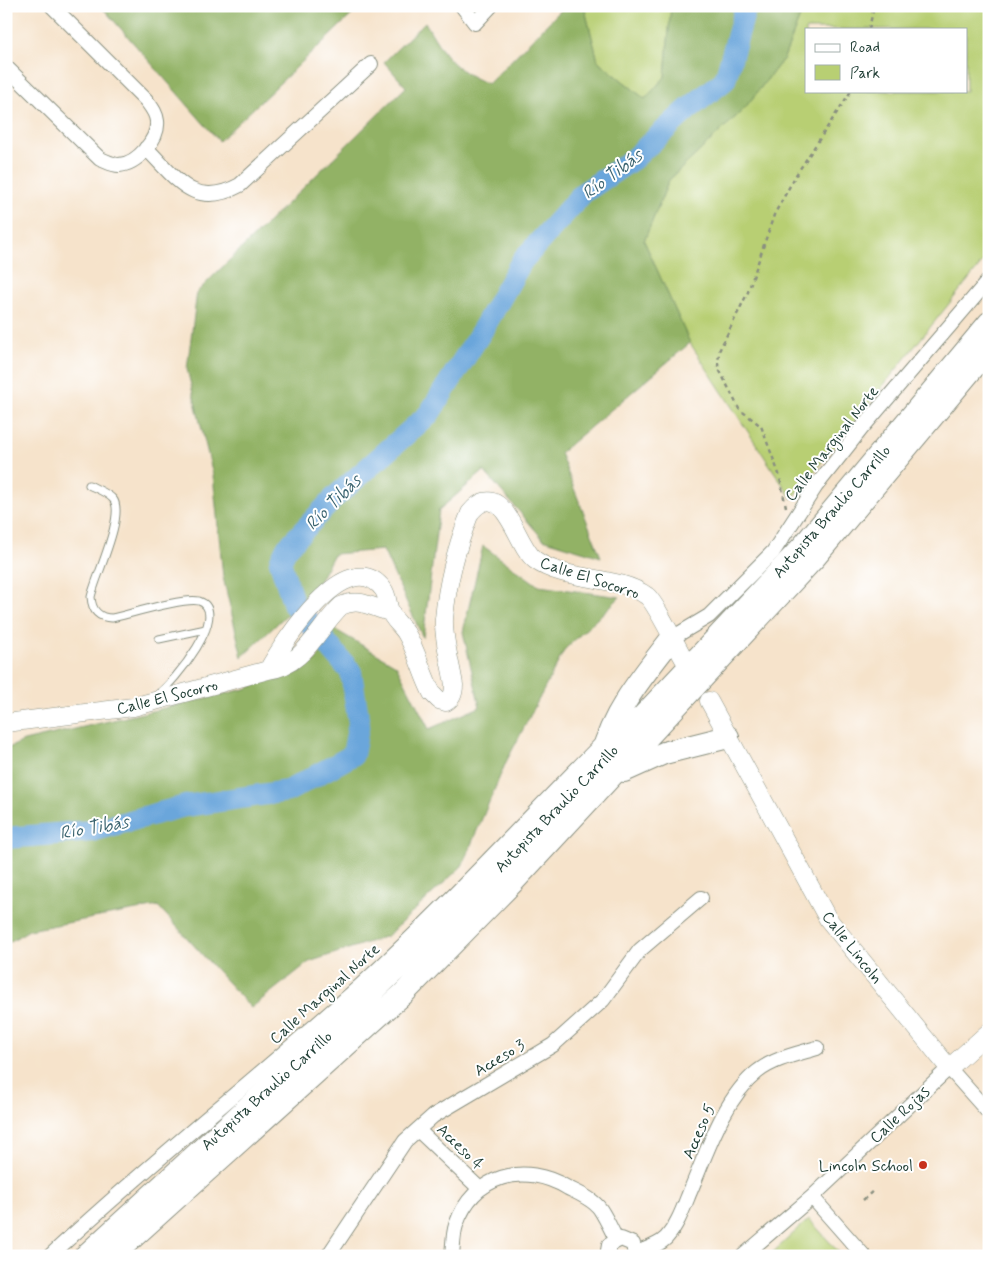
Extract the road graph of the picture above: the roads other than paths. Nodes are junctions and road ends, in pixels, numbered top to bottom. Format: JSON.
{"nodes":[{"id":1,"x":52,"y":6,"type":"edge"},
{"id":2,"x":462,"y":6,"type":"edge"},
{"id":3,"x":492,"y":6,"type":"edge"},
{"id":4,"x":371,"y":64,"type":"dead end"},
{"id":5,"x":6,"y":67,"type":"edge"},
{"id":6,"x":146,"y":148,"type":"junction"},
{"id":7,"x":989,"y":280,"type":"edge"},
{"id":8,"x":989,"y":323,"type":"edge"},
{"id":9,"x":989,"y":349,"type":"edge"},
{"id":10,"x":89,"y":485,"type":"dead end"},
{"id":11,"x":390,"y":612,"type":"junction"},
{"id":12,"x":206,"y":629,"type":"junction"},
{"id":13,"x":672,"y":638,"type":"junction"},
{"id":14,"x":159,"y":639,"type":"dead end"},
{"id":15,"x":684,"y":659,"type":"dead end"},
{"id":16,"x":268,"y":670,"type":"junction"},
{"id":17,"x":709,"y":701,"type":"dead end"},
{"id":18,"x":133,"y":707,"type":"junction"},
{"id":19,"x":6,"y":723,"type":"edge"},
{"id":20,"x":728,"y":737,"type":"junction"},
{"id":21,"x":607,"y":759,"type":"junction"},
{"id":22,"x":701,"y":898,"type":"dead end"},
{"id":23,"x":989,"y":1032,"type":"edge"},
{"id":24,"x":816,"y":1048,"type":"dead end"},
{"id":25,"x":949,"y":1068,"type":"junction"},
{"id":26,"x":989,"y":1113,"type":"edge"},
{"id":27,"x":418,"y":1130,"type":"junction"},
{"id":28,"x":479,"y":1188,"type":"junction"},
{"id":29,"x":812,"y":1197,"type":"junction"},
{"id":30,"x":616,"y":1239,"type":"junction"},
{"id":31,"x":635,"y":1254,"type":"edge"},
{"id":32,"x":50,"y":1256,"type":"edge"},
{"id":33,"x":85,"y":1256,"type":"edge"},
{"id":34,"x":112,"y":1256,"type":"edge"},
{"id":35,"x":328,"y":1256,"type":"edge"},
{"id":36,"x":452,"y":1256,"type":"edge"},
{"id":37,"x":607,"y":1256,"type":"edge"},
{"id":38,"x":742,"y":1256,"type":"edge"},
{"id":39,"x":864,"y":1256,"type":"edge"}],
"edges":[{"from":1,"to":6,"type":"street"},
{"from":2,"to":3,"type":"street"},
{"from":4,"to":6,"type":"street"},
{"from":5,"to":6,"type":"street"},
{"from":7,"to":13,"type":"street","name":"Calle Marginal Norte"},
{"from":8,"to":21,"type":"highway","name":"Autopista Braulio Carrillo"},
{"from":9,"to":21,"type":"highway","name":"Autopista Braulio Carrillo"},
{"from":10,"to":12,"type":"lane"},
{"from":11,"to":13,"type":"street","name":"Calle El Socorro"},
{"from":11,"to":16,"type":"street","name":"Calle El Socorro"},
{"from":11,"to":16,"type":"street","name":"Calle El Socorro"},
{"from":12,"to":14,"type":"lane"},
{"from":12,"to":18,"type":"lane"},
{"from":13,"to":15,"type":"street","name":"Calle El Socorro"},
{"from":13,"to":21,"type":"highway"},
{"from":16,"to":18,"type":"street","name":"Calle El Socorro"},
{"from":17,"to":20,"type":"street"},
{"from":18,"to":19,"type":"street","name":"Calle El Socorro"},
{"from":20,"to":21,"type":"highway"},
{"from":20,"to":25,"type":"street","name":"Calle Lincoln"},
{"from":21,"to":32,"type":"street","name":"Calle Marginal Norte"},
{"from":21,"to":33,"type":"highway","name":"Autopista Braulio Carrillo"},
{"from":21,"to":34,"type":"highway","name":"Autopista Braulio Carrillo"},
{"from":22,"to":27,"type":"street","name":"Acceso 3"},
{"from":23,"to":25,"type":"street","name":"Calle Rojas"},
{"from":24,"to":31,"type":"street","name":"Acceso 5"},
{"from":25,"to":26,"type":"street","name":"Calle Lincoln"},
{"from":25,"to":29,"type":"street","name":"Calle Rojas"},
{"from":27,"to":28,"type":"street","name":"Acceso 4"},
{"from":27,"to":35,"type":"street","name":"Acceso 3"},
{"from":28,"to":30,"type":"street"},
{"from":28,"to":36,"type":"street"},
{"from":29,"to":38,"type":"street","name":"Calle Rojas"},
{"from":29,"to":39,"type":"street"},
{"from":30,"to":31,"type":"street"},
{"from":30,"to":37,"type":"street"}]}
